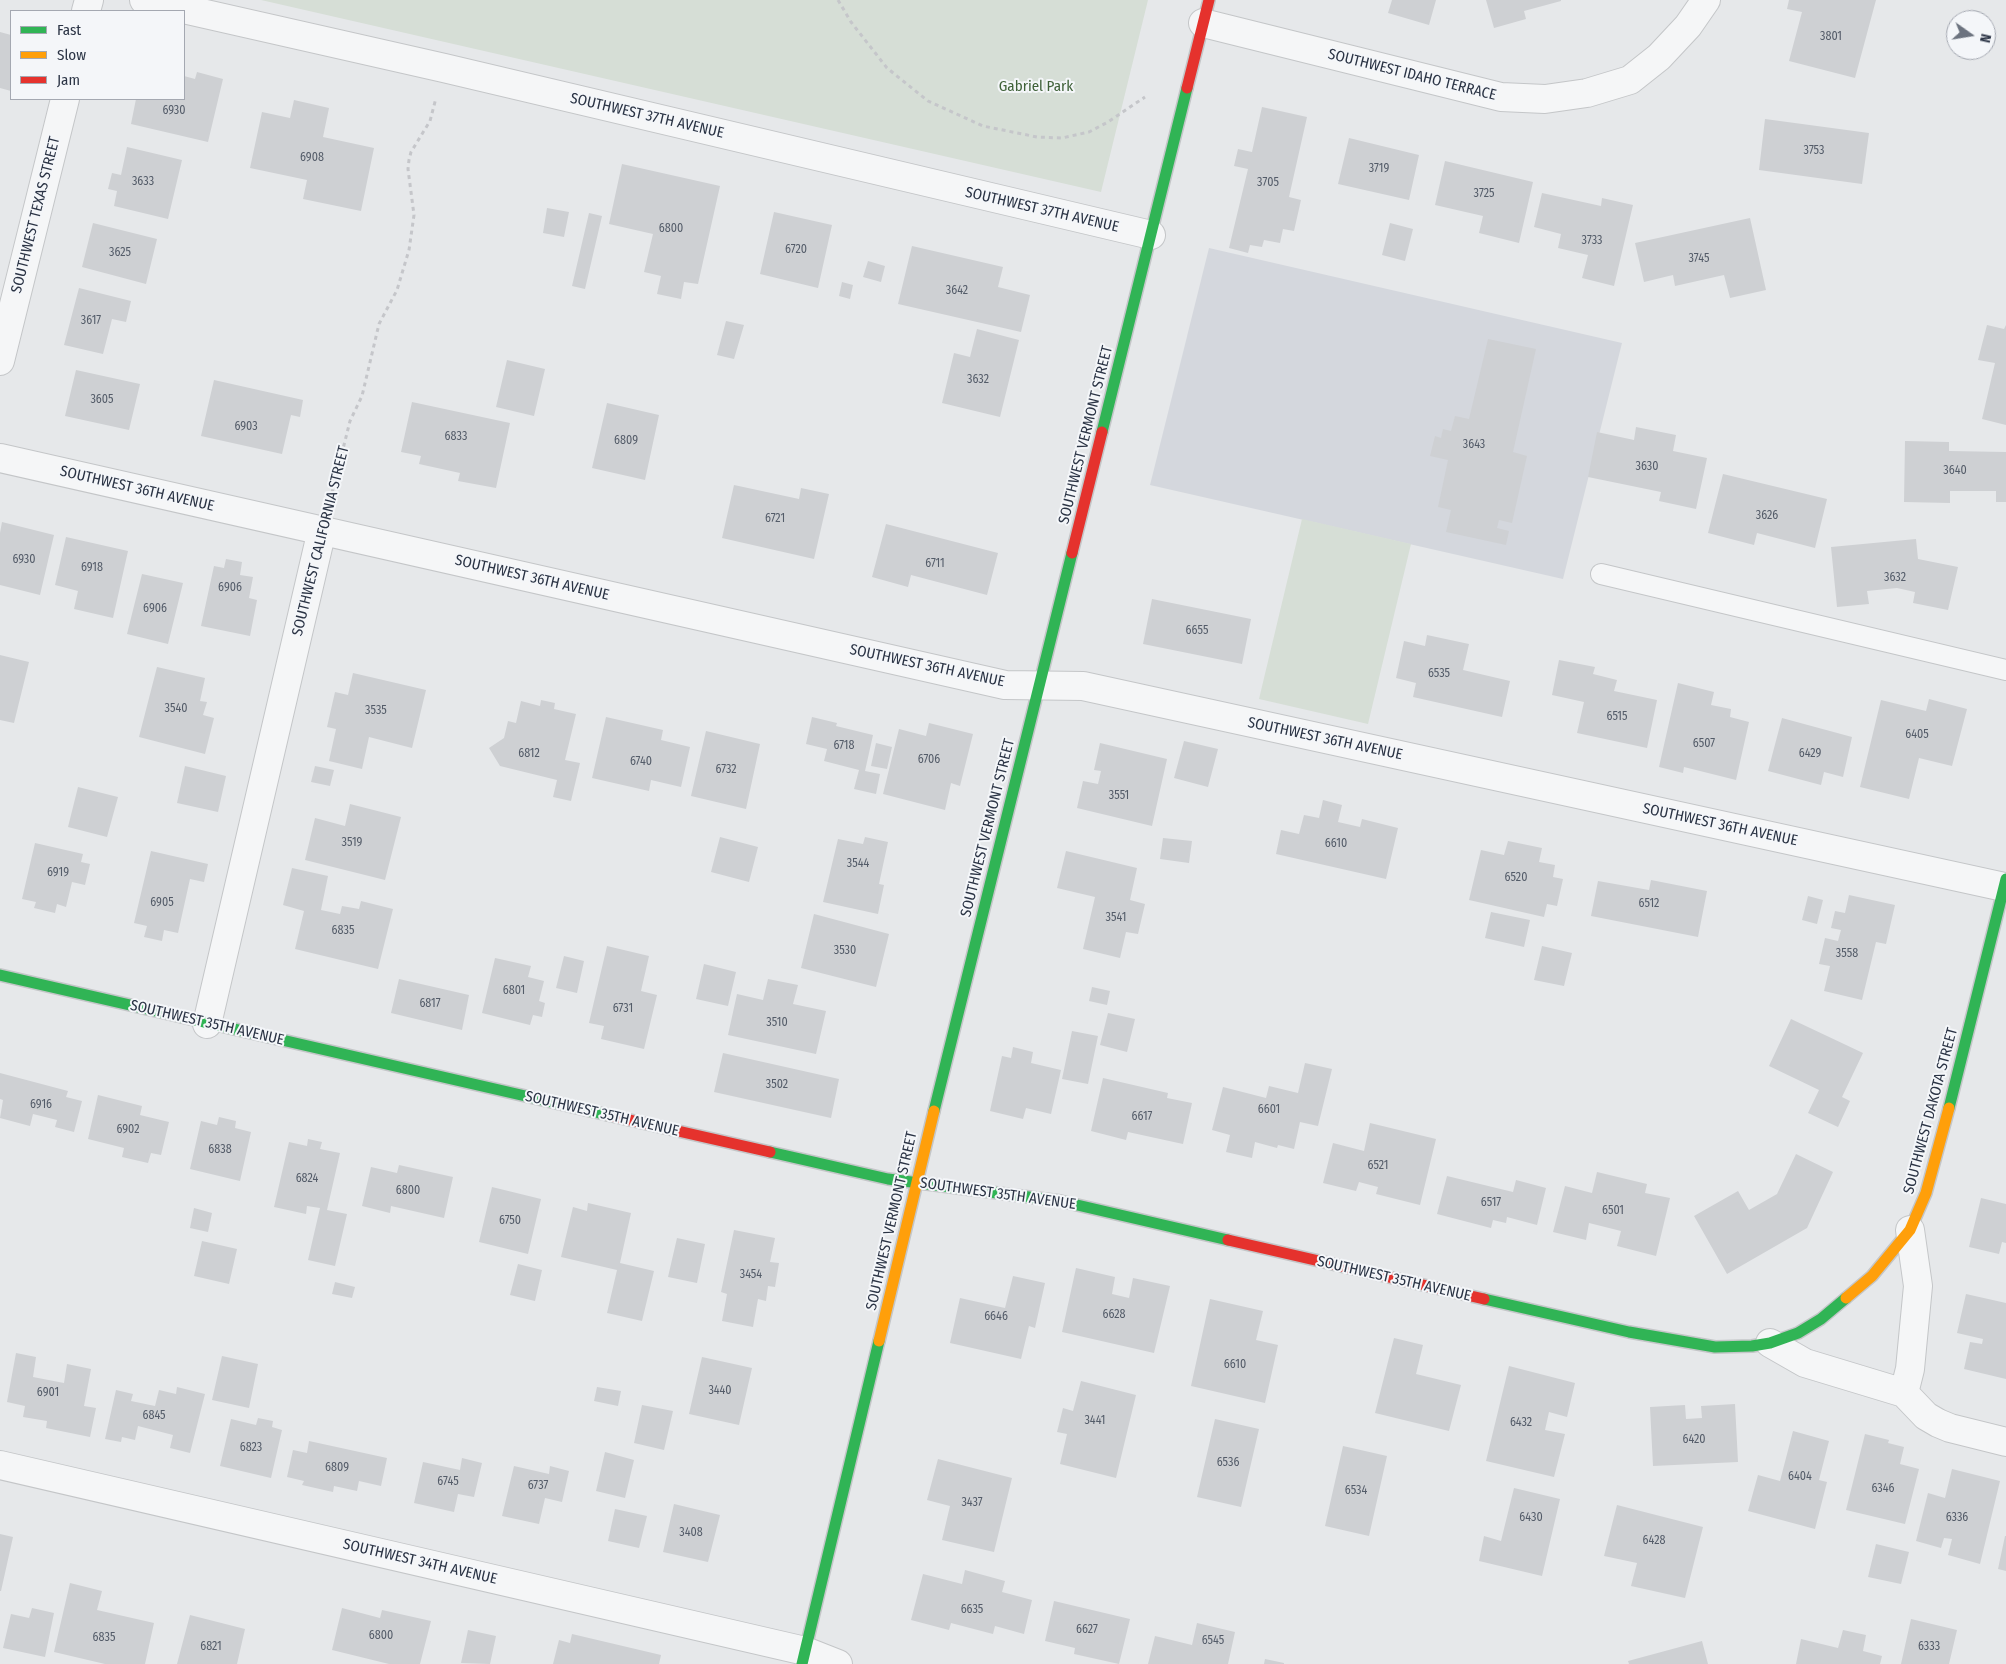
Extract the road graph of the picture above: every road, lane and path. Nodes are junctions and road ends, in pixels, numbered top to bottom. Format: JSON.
{"nodes":[{"id":1,"x":144,"y":0,"type":"edge"},
{"id":2,"x":838,"y":0,"type":"edge"},
{"id":3,"x":1706,"y":0,"type":"edge"},
{"id":4,"x":1206,"y":12,"type":"edge"},
{"id":5,"x":444,"y":68,"type":"junction"},
{"id":6,"x":1145,"y":97,"type":"dead end"},
{"id":7,"x":65,"y":100,"type":"edge"},
{"id":8,"x":1150,"y":235,"type":"junction"},
{"id":9,"x":0,"y":361,"type":"edge"},
{"id":10,"x":0,"y":458,"type":"edge"},
{"id":11,"x":322,"y":530,"type":"junction"},
{"id":12,"x":1601,"y":574,"type":"dead end"},
{"id":13,"x":2006,"y":670,"type":"edge"},
{"id":14,"x":1038,"y":685,"type":"junction"},
{"id":15,"x":2005,"y":883,"type":"edge"},
{"id":16,"x":0,"y":975,"type":"edge"},
{"id":17,"x":207,"y":1024,"type":"junction"},
{"id":18,"x":916,"y":1182,"type":"junction"},
{"id":19,"x":1910,"y":1230,"type":"junction"},
{"id":20,"x":1770,"y":1343,"type":"junction"},
{"id":21,"x":1904,"y":1393,"type":"junction"},
{"id":22,"x":2006,"y":1442,"type":"edge"},
{"id":23,"x":0,"y":1465,"type":"edge"},
{"id":24,"x":804,"y":1658,"type":"edge"},
{"id":25,"x":838,"y":1664,"type":"edge"}],
"edges":[{"from":1,"to":5,"type":"street","name":"SOUTHWEST 37TH AVENUE"},
{"from":2,"to":6,"type":"path"},
{"from":3,"to":4,"type":"street","name":"SOUTHWEST IDAHO TERRACE"},
{"from":4,"to":8,"type":"street","name":"SOUTHWEST VERMONT STREET"},
{"from":5,"to":8,"type":"street","name":"SOUTHWEST 37TH AVENUE"},
{"from":5,"to":11,"type":"path","name":"SOUTHWEST CALIFORNIA STREET"},
{"from":7,"to":9,"type":"street","name":"SOUTHWEST TEXAS STREET"},
{"from":8,"to":14,"type":"street","name":"SOUTHWEST VERMONT STREET"},
{"from":10,"to":11,"type":"street","name":"SOUTHWEST 36TH AVENUE"},
{"from":11,"to":14,"type":"street","name":"SOUTHWEST 36TH AVENUE"},
{"from":11,"to":17,"type":"street","name":"SOUTHWEST CALIFORNIA STREET"},
{"from":12,"to":13,"type":"lane"},
{"from":14,"to":15,"type":"street","name":"SOUTHWEST 36TH AVENUE"},
{"from":14,"to":18,"type":"street","name":"SOUTHWEST VERMONT STREET"},
{"from":15,"to":19,"type":"street","name":"SOUTHWEST DAKOTA STREET"},
{"from":16,"to":17,"type":"street","name":"SOUTHWEST 35TH AVENUE"},
{"from":17,"to":18,"type":"street","name":"SOUTHWEST 35TH AVENUE"},
{"from":18,"to":20,"type":"street","name":"SOUTHWEST 35TH AVENUE"},
{"from":18,"to":24,"type":"street","name":"SOUTHWEST VERMONT STREET"},
{"from":19,"to":20,"type":"street","name":"SOUTHWEST DAKOTA STREET"},
{"from":19,"to":21,"type":"street"},
{"from":20,"to":21,"type":"street"},
{"from":21,"to":22,"type":"street"},
{"from":23,"to":24,"type":"street","name":"SOUTHWEST 34TH AVENUE"},
{"from":24,"to":25,"type":"street","name":"SOUTHWEST 34TH AVENUE"}]}
